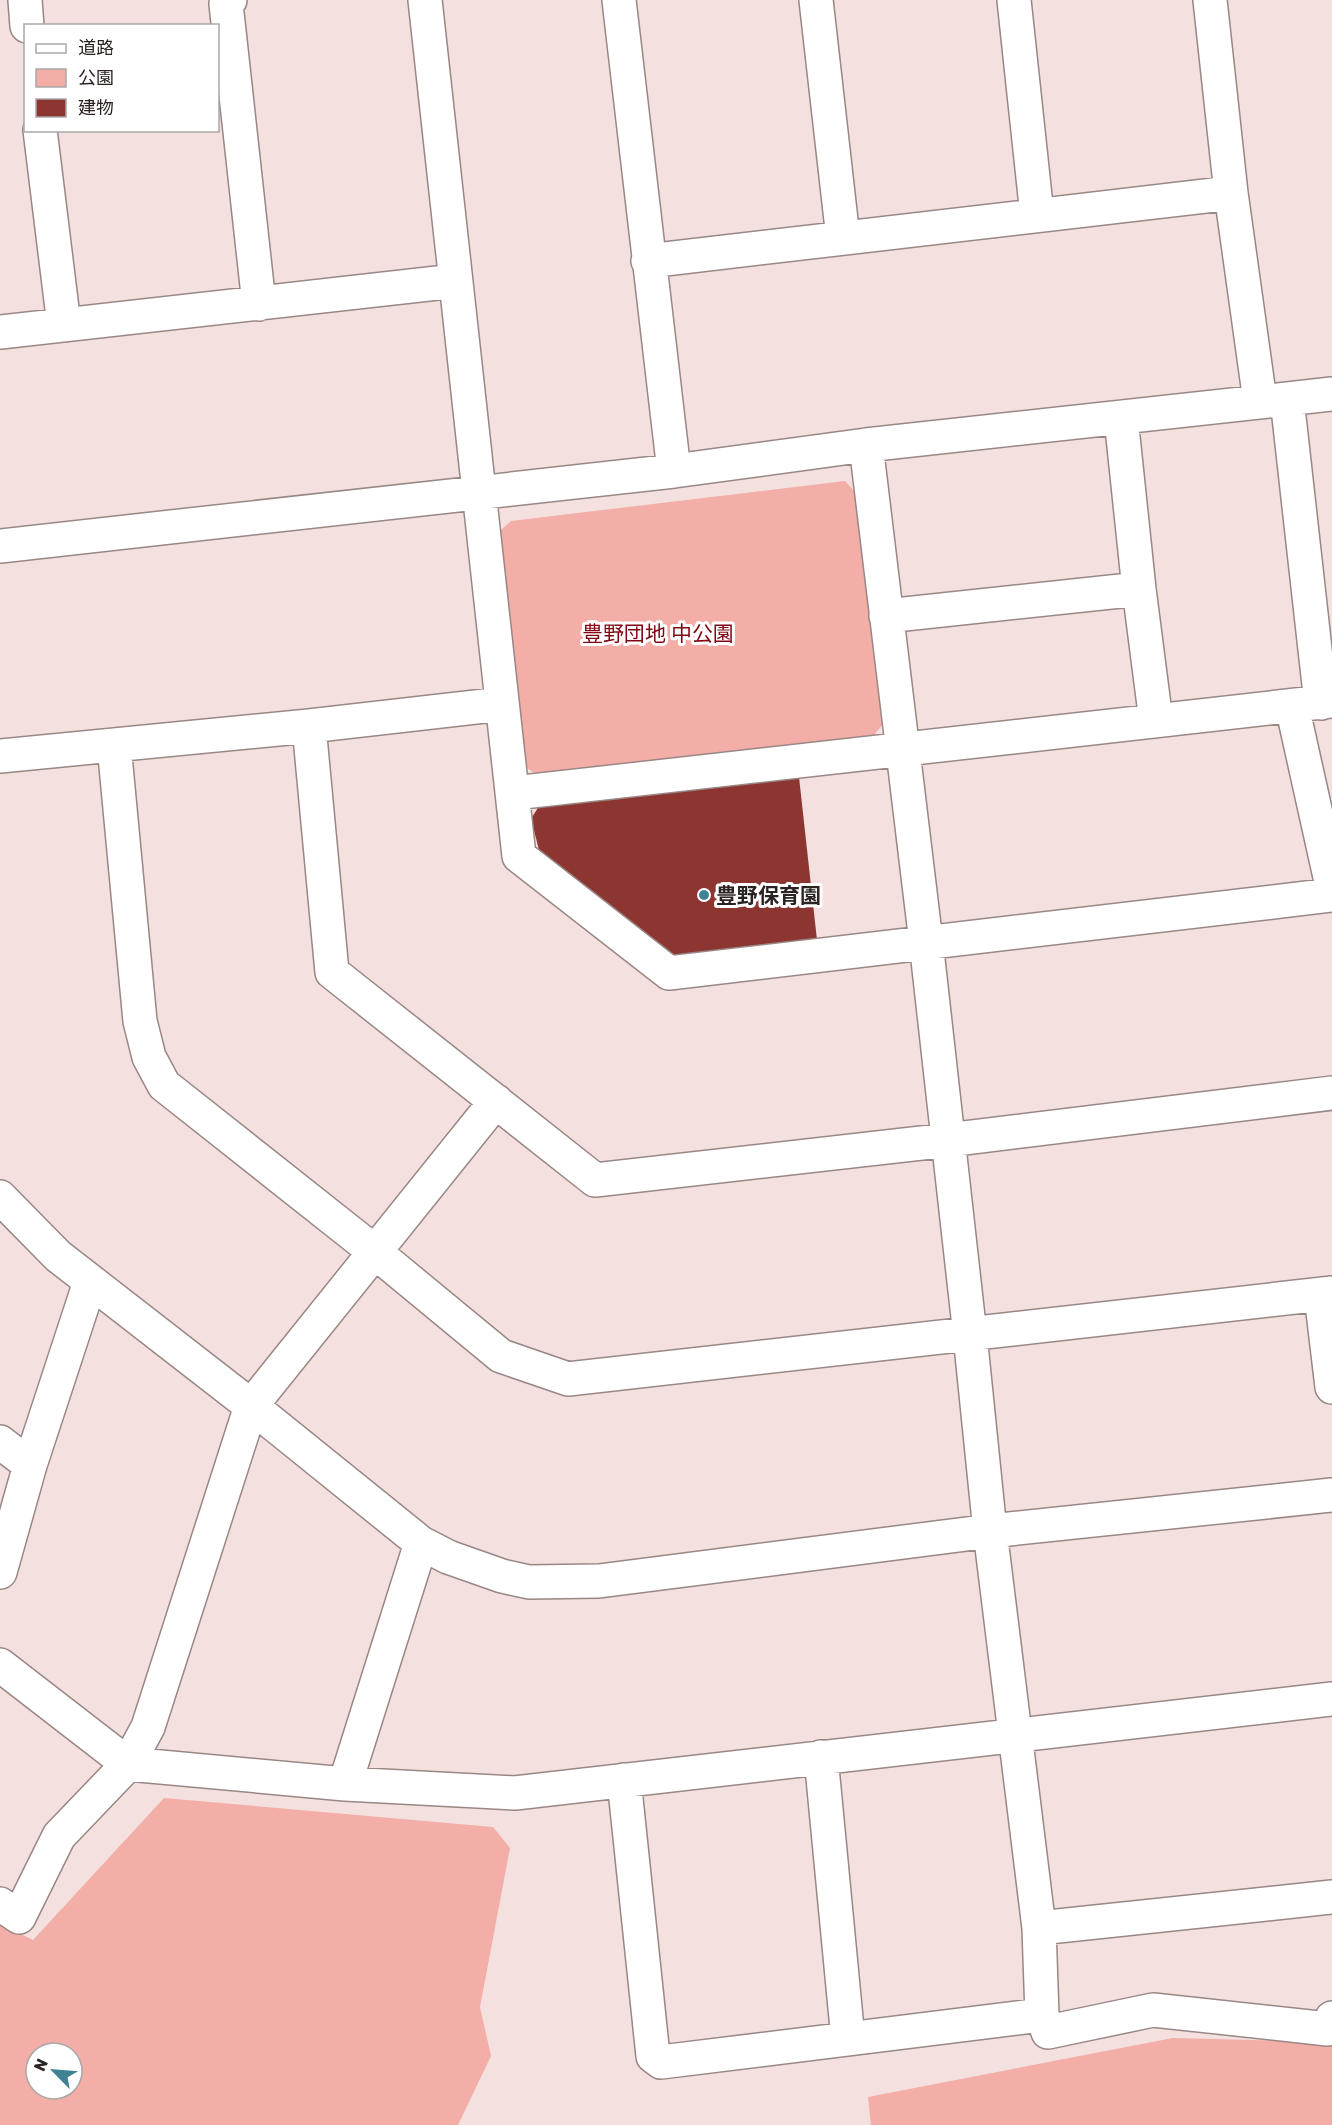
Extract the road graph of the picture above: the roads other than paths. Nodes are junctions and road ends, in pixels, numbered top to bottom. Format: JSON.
{"nodes":[{"id":1,"x":25,"y":0,"type":"edge"},
{"id":2,"x":230,"y":0,"type":"edge"},
{"id":3,"x":425,"y":0,"type":"edge"},
{"id":4,"x":619,"y":0,"type":"edge"},
{"id":5,"x":816,"y":0,"type":"edge"},
{"id":6,"x":1014,"y":0,"type":"edge"},
{"id":7,"x":1210,"y":0,"type":"edge"},
{"id":8,"x":27,"y":24,"type":"edge"},
{"id":9,"x":40,"y":132,"type":"edge"},
{"id":10,"x":1231,"y":193,"type":"junction"},
{"id":11,"x":1037,"y":215,"type":"junction"},
{"id":12,"x":843,"y":238,"type":"junction"},
{"id":13,"x":648,"y":261,"type":"junction"},
{"id":14,"x":455,"y":281,"type":"junction"},
{"id":15,"x":259,"y":304,"type":"junction"},
{"id":16,"x":64,"y":325,"type":"junction"},
{"id":17,"x":0,"y":332,"type":"edge"},
{"id":18,"x":1332,"y":394,"type":"edge"},
{"id":19,"x":1273,"y":400,"type":"junction"},
{"id":20,"x":1121,"y":418,"type":"junction"},
{"id":21,"x":866,"y":445,"type":"junction"},
{"id":22,"x":674,"y":471,"type":"junction"},
{"id":23,"x":478,"y":493,"type":"junction"},
{"id":24,"x":0,"y":546,"type":"edge"},
{"id":25,"x":1139,"y":590,"type":"junction"},
{"id":26,"x":886,"y":615,"type":"junction"},
{"id":27,"x":1315,"y":703,"type":"edge"},
{"id":28,"x":502,"y":704,"type":"junction"},
{"id":29,"x":1156,"y":721,"type":"junction"},
{"id":30,"x":309,"y":726,"type":"junction"},
{"id":31,"x":114,"y":745,"type":"junction"},
{"id":32,"x":902,"y":748,"type":"junction"},
{"id":33,"x":0,"y":756,"type":"edge"},
{"id":34,"x":513,"y":793,"type":"junction"},
{"id":35,"x":1332,"y":886,"type":"edge"},
{"id":36,"x":1332,"y":895,"type":"edge"},
{"id":37,"x":926,"y":942,"type":"junction"},
{"id":38,"x":1332,"y":1093,"type":"edge"},
{"id":39,"x":496,"y":1101,"type":"junction"},
{"id":40,"x":948,"y":1140,"type":"junction"},
{"id":41,"x":0,"y":1197,"type":"edge"},
{"id":42,"x":375,"y":1252,"type":"junction"},
{"id":43,"x":90,"y":1282,"type":"junction"},
{"id":44,"x":1327,"y":1294,"type":"edge"},
{"id":45,"x":970,"y":1335,"type":"junction"},
{"id":46,"x":1332,"y":1387,"type":"edge"},
{"id":47,"x":251,"y":1406,"type":"junction"},
{"id":48,"x":0,"y":1442,"type":"edge"},
{"id":49,"x":30,"y":1466,"type":"junction"},
{"id":50,"x":1332,"y":1495,"type":"edge"},
{"id":51,"x":990,"y":1532,"type":"junction"},
{"id":52,"x":421,"y":1543,"type":"junction"},
{"id":53,"x":0,"y":1572,"type":"edge"},
{"id":54,"x":0,"y":1665,"type":"edge"},
{"id":55,"x":1332,"y":1699,"type":"edge"},
{"id":56,"x":1016,"y":1734,"type":"junction"},
{"id":57,"x":821,"y":1757,"type":"junction"},
{"id":58,"x":128,"y":1764,"type":"junction"},
{"id":59,"x":624,"y":1780,"type":"junction"},
{"id":60,"x":345,"y":1784,"type":"junction"},
{"id":61,"x":1332,"y":1897,"type":"edge"},
{"id":62,"x":0,"y":1904,"type":"edge"},
{"id":63,"x":1039,"y":1928,"type":"junction"},
{"id":64,"x":1042,"y":2016,"type":"junction"},
{"id":65,"x":1332,"y":2019,"type":"edge"},
{"id":66,"x":848,"y":2039,"type":"junction"}],
"edges":[{"from":1,"to":8,"type":"street"},
{"from":2,"to":15,"type":"street"},
{"from":3,"to":14,"type":"street"},
{"from":4,"to":13,"type":"street"},
{"from":5,"to":12,"type":"street"},
{"from":6,"to":11,"type":"street"},
{"from":7,"to":10,"type":"street"},
{"from":9,"to":16,"type":"street"},
{"from":10,"to":11,"type":"street"},
{"from":10,"to":19,"type":"street"},
{"from":11,"to":12,"type":"street"},
{"from":12,"to":13,"type":"street"},
{"from":13,"to":22,"type":"street"},
{"from":14,"to":15,"type":"street"},
{"from":14,"to":23,"type":"street"},
{"from":15,"to":16,"type":"street"},
{"from":16,"to":17,"type":"street"},
{"from":18,"to":19,"type":"street"},
{"from":19,"to":20,"type":"street"},
{"from":19,"to":27,"type":"street"},
{"from":20,"to":21,"type":"street"},
{"from":20,"to":25,"type":"street"},
{"from":21,"to":22,"type":"street"},
{"from":21,"to":26,"type":"street"},
{"from":22,"to":23,"type":"street"},
{"from":23,"to":24,"type":"street"},
{"from":23,"to":28,"type":"street"},
{"from":25,"to":26,"type":"street"},
{"from":25,"to":29,"type":"street"},
{"from":26,"to":32,"type":"street"},
{"from":27,"to":29,"type":"street"},
{"from":27,"to":35,"type":"street"},
{"from":28,"to":30,"type":"street"},
{"from":28,"to":34,"type":"street"},
{"from":29,"to":32,"type":"street"},
{"from":30,"to":31,"type":"street"},
{"from":30,"to":39,"type":"street"},
{"from":31,"to":33,"type":"street"},
{"from":31,"to":42,"type":"street"},
{"from":32,"to":34,"type":"street"},
{"from":32,"to":37,"type":"street"},
{"from":34,"to":37,"type":"street"},
{"from":36,"to":37,"type":"street"},
{"from":37,"to":40,"type":"street"},
{"from":38,"to":40,"type":"street"},
{"from":39,"to":40,"type":"street"},
{"from":39,"to":42,"type":"street"},
{"from":40,"to":45,"type":"street"},
{"from":41,"to":43,"type":"street"},
{"from":42,"to":45,"type":"street"},
{"from":42,"to":47,"type":"street"},
{"from":43,"to":47,"type":"street"},
{"from":43,"to":49,"type":"street"},
{"from":44,"to":45,"type":"street"},
{"from":44,"to":46,"type":"street"},
{"from":45,"to":51,"type":"street"},
{"from":47,"to":52,"type":"street"},
{"from":47,"to":58,"type":"street"},
{"from":48,"to":49,"type":"street"},
{"from":49,"to":53,"type":"street"},
{"from":50,"to":51,"type":"street"},
{"from":51,"to":52,"type":"street"},
{"from":51,"to":56,"type":"street"},
{"from":52,"to":60,"type":"street"},
{"from":54,"to":58,"type":"street"},
{"from":55,"to":56,"type":"street"},
{"from":56,"to":57,"type":"street"},
{"from":56,"to":63,"type":"street"},
{"from":57,"to":59,"type":"street"},
{"from":57,"to":66,"type":"street"},
{"from":58,"to":60,"type":"street"},
{"from":58,"to":62,"type":"street"},
{"from":59,"to":60,"type":"street"},
{"from":59,"to":66,"type":"street"},
{"from":61,"to":63,"type":"street"},
{"from":63,"to":64,"type":"street"},
{"from":64,"to":65,"type":"street"},
{"from":64,"to":66,"type":"street"}]}
